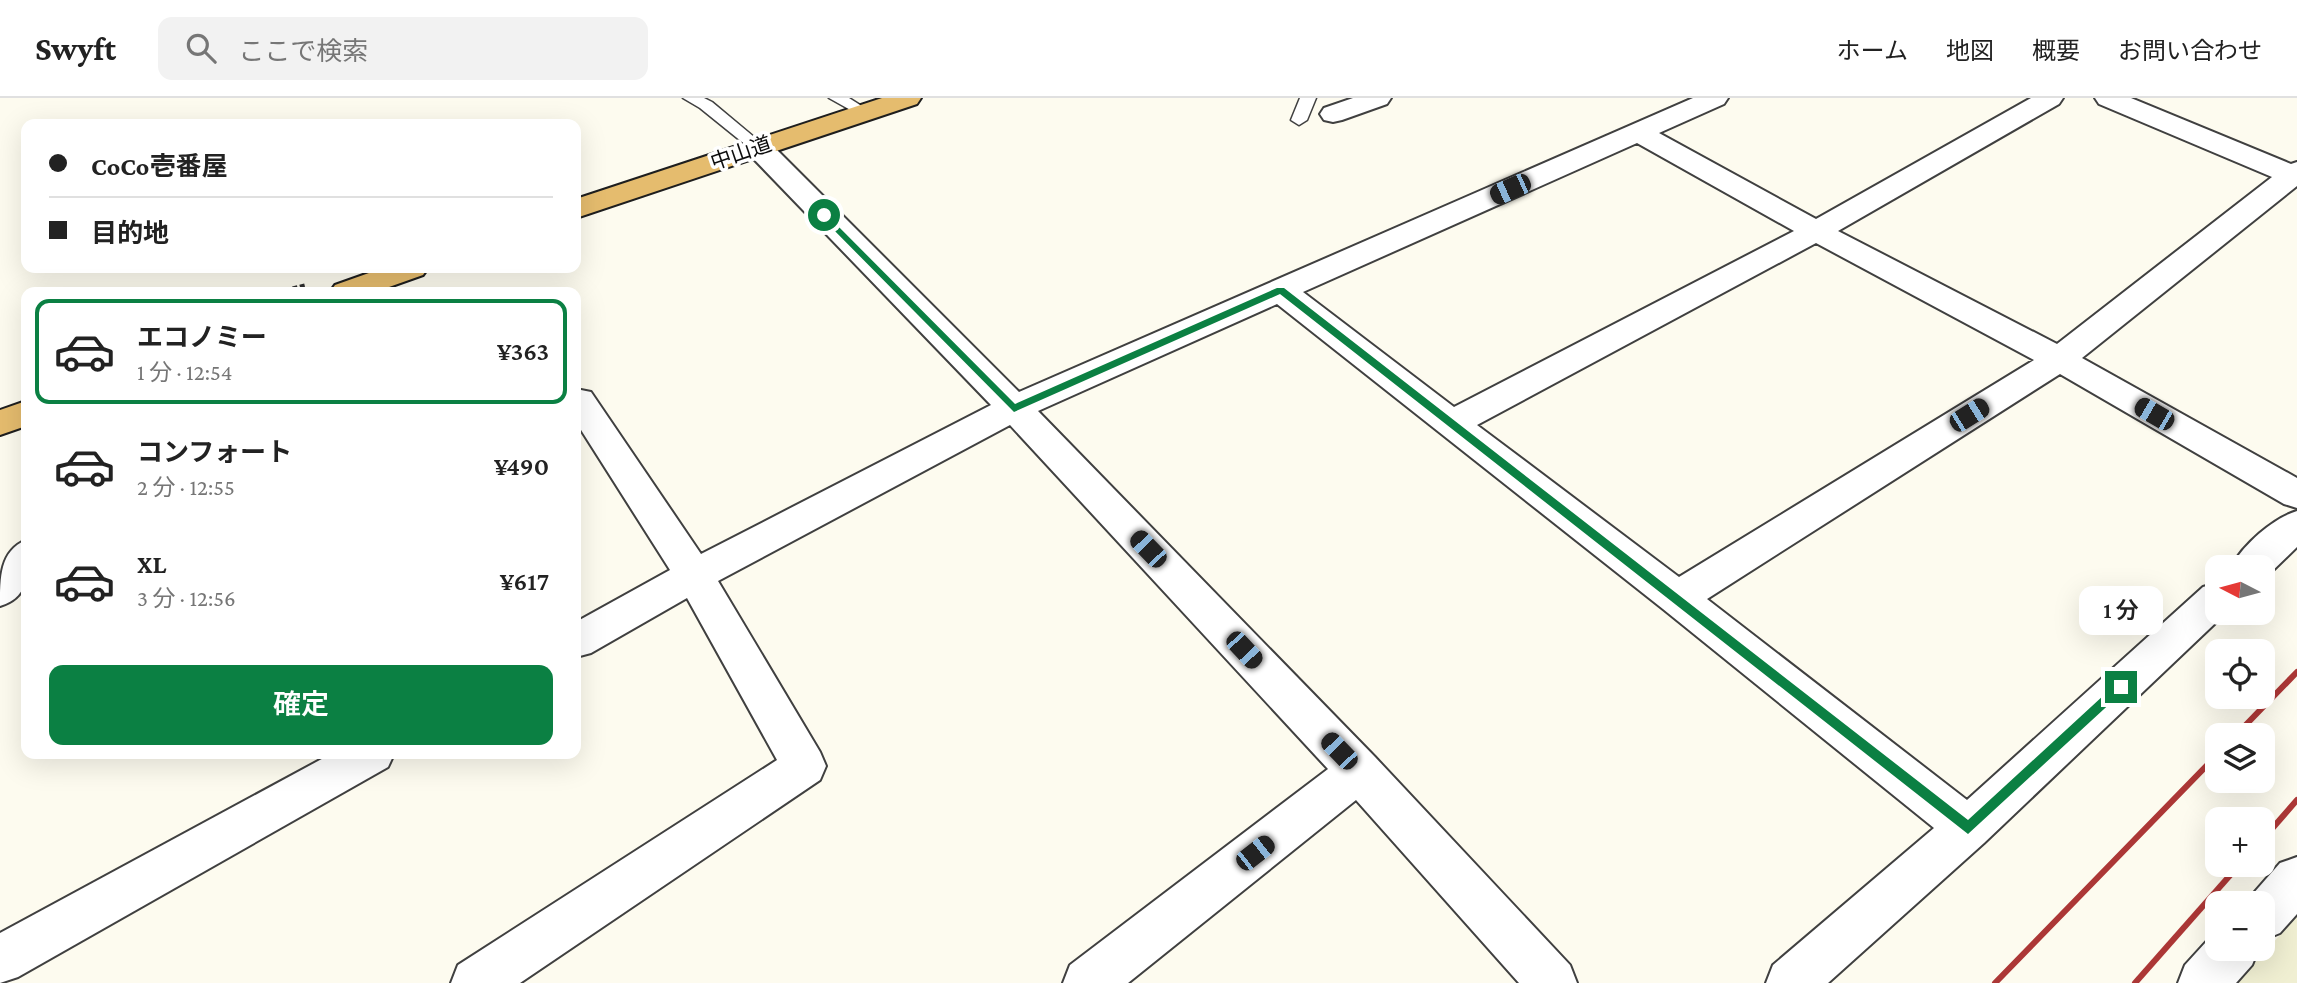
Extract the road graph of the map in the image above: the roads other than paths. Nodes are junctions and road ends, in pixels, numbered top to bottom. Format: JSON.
{"nodes":[{"id":1,"x":691,"y":98,"type":"edge"},
{"id":2,"x":837,"y":98,"type":"edge"},
{"id":3,"x":908,"y":98,"type":"edge"},
{"id":4,"x":1308,"y":98,"type":"edge"},
{"id":5,"x":1378,"y":98,"type":"edge"},
{"id":6,"x":2050,"y":98,"type":"edge"},
{"id":7,"x":2108,"y":98,"type":"edge"},
{"id":8,"x":1699,"y":100,"type":"edge"},
{"id":9,"x":863,"y":112,"type":"junction"},
{"id":10,"x":1333,"y":114,"type":"dead end"},
{"id":11,"x":1300,"y":120,"type":"dead end"},
{"id":12,"x":1638,"y":132,"type":"junction"},
{"id":13,"x":758,"y":147,"type":"junction"},
{"id":14,"x":2295,"y":175,"type":"edge"},
{"id":15,"x":581,"y":207,"type":"edge"},
{"id":16,"x":1816,"y":232,"type":"junction"},
{"id":17,"x":398,"y":273,"type":"edge"},
{"id":18,"x":360,"y":287,"type":"edge"},
{"id":19,"x":1281,"y":290,"type":"junction"},
{"id":20,"x":2059,"y":359,"type":"junction"},
{"id":21,"x":581,"y":403,"type":"edge"},
{"id":22,"x":1014,"y":408,"type":"junction"},
{"id":23,"x":21,"y":415,"type":"edge"},
{"id":24,"x":1452,"y":422,"type":"junction"},
{"id":25,"x":0,"y":423,"type":"edge"},
{"id":26,"x":2297,"y":495,"type":"edge"},
{"id":27,"x":2297,"y":525,"type":"edge"},
{"id":28,"x":2264,"y":555,"type":"edge"},
{"id":29,"x":21,"y":562,"type":"edge"},
{"id":30,"x":694,"y":575,"type":"junction"},
{"id":31,"x":0,"y":590,"type":"edge"},
{"id":32,"x":1677,"y":598,"type":"junction"},
{"id":33,"x":2205,"y":609,"type":"edge"},
{"id":34,"x":581,"y":638,"type":"edge"},
{"id":35,"x":363,"y":759,"type":"edge"},
{"id":36,"x":1359,"y":771,"type":"junction"},
{"id":37,"x":1968,"y":828,"type":"junction"},
{"id":38,"x":2297,"y":879,"type":"edge"},
{"id":39,"x":2275,"y":904,"type":"edge"},
{"id":40,"x":0,"y":960,"type":"edge"},
{"id":41,"x":2222,"y":961,"type":"edge"},
{"id":42,"x":476,"y":983,"type":"edge"},
{"id":43,"x":1088,"y":983,"type":"edge"},
{"id":44,"x":1552,"y":983,"type":"edge"},
{"id":45,"x":1791,"y":983,"type":"edge"},
{"id":46,"x":2203,"y":983,"type":"edge"}],
"edges":[{"from":1,"to":13,"type":"lane"},
{"from":2,"to":9,"type":"lane"},
{"from":3,"to":9,"type":"highway","name":"中山道"},
{"from":4,"to":11,"type":"lane"},
{"from":5,"to":10,"type":"street"},
{"from":6,"to":16,"type":"street"},
{"from":7,"to":14,"type":"street"},
{"from":8,"to":12,"type":"street"},
{"from":9,"to":13,"type":"highway","name":"中山道"},
{"from":12,"to":16,"type":"street"},
{"from":12,"to":19,"type":"street"},
{"from":13,"to":15,"type":"highway","name":"中山道"},
{"from":13,"to":22,"type":"street"},
{"from":14,"to":20,"type":"street"},
{"from":16,"to":20,"type":"street"},
{"from":16,"to":24,"type":"street"},
{"from":17,"to":18,"type":"highway"},
{"from":19,"to":22,"type":"street"},
{"from":19,"to":24,"type":"street"},
{"from":20,"to":26,"type":"street"},
{"from":20,"to":32,"type":"street"},
{"from":21,"to":30,"type":"street"},
{"from":22,"to":30,"type":"street"},
{"from":22,"to":36,"type":"street"},
{"from":23,"to":25,"type":"highway"},
{"from":24,"to":32,"type":"street"},
{"from":27,"to":28,"type":"street"},
{"from":29,"to":31,"type":"street"},
{"from":30,"to":34,"type":"street"},
{"from":30,"to":42,"type":"street"},
{"from":32,"to":37,"type":"street"},
{"from":33,"to":37,"type":"street"},
{"from":35,"to":40,"type":"street"},
{"from":36,"to":43,"type":"street"},
{"from":36,"to":44,"type":"street"},
{"from":37,"to":45,"type":"street"},
{"from":38,"to":39,"type":"street"},
{"from":41,"to":46,"type":"street"}]}
